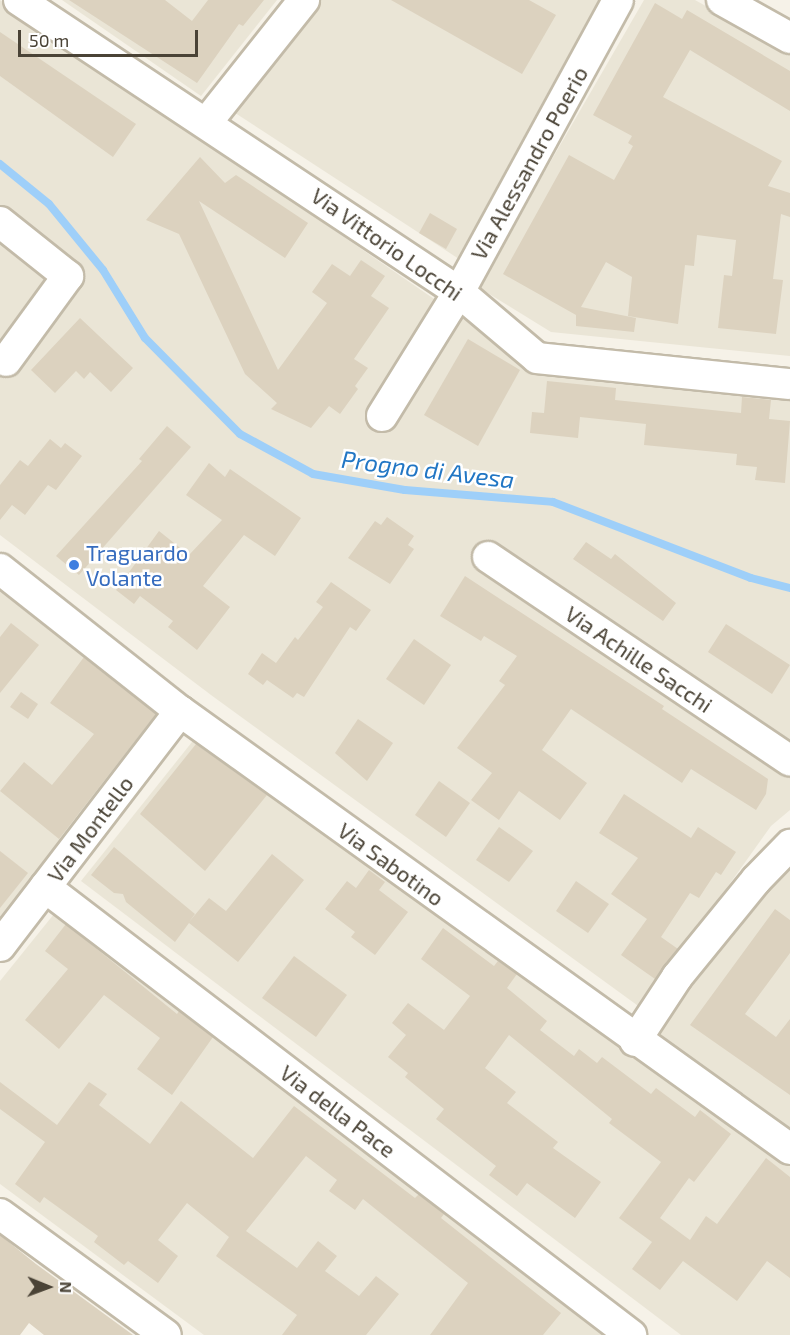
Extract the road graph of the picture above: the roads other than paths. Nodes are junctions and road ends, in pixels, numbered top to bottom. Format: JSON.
{"nodes":[{"id":1,"x":19,"y":0,"type":"edge"},
{"id":2,"x":304,"y":0,"type":"edge"},
{"id":3,"x":618,"y":0,"type":"edge"},
{"id":4,"x":722,"y":0,"type":"edge"},
{"id":5,"x":790,"y":38,"type":"edge"},
{"id":6,"x":207,"y":122,"type":"junction"},
{"id":7,"x":0,"y":222,"type":"edge"},
{"id":8,"x":459,"y":292,"type":"junction"},
{"id":9,"x":6,"y":361,"type":"dead end"},
{"id":10,"x":790,"y":384,"type":"edge"},
{"id":11,"x":382,"y":416,"type":"dead end"},
{"id":12,"x":488,"y":557,"type":"dead end"},
{"id":13,"x":0,"y":569,"type":"edge"},
{"id":14,"x":180,"y":711,"type":"junction"},
{"id":15,"x":790,"y":761,"type":"edge"},
{"id":16,"x":790,"y":845,"type":"edge"},
{"id":17,"x":45,"y":887,"type":"junction"},
{"id":18,"x":0,"y":946,"type":"edge"},
{"id":19,"x":635,"y":1041,"type":"junction"},
{"id":20,"x":790,"y":1149,"type":"edge"},
{"id":21,"x":0,"y":1214,"type":"edge"},
{"id":22,"x":166,"y":1335,"type":"edge"},
{"id":23,"x":630,"y":1335,"type":"edge"}],
"edges":[{"from":1,"to":6,"type":"street","name":"Via Vittorio Locchi"},
{"from":2,"to":6,"type":"street"},
{"from":3,"to":8,"type":"street","name":"Via Alessandro Poerio"},
{"from":4,"to":5,"type":"street"},
{"from":6,"to":8,"type":"street","name":"Via Vittorio Locchi"},
{"from":7,"to":9,"type":"street"},
{"from":8,"to":10,"type":"street","name":"Via Vittorio Locchi"},
{"from":8,"to":11,"type":"street","name":"Via Alessandro Poerio"},
{"from":12,"to":15,"type":"street","name":"Via Achille Sacchi"},
{"from":13,"to":14,"type":"street","name":"Via Sabotino"},
{"from":14,"to":17,"type":"street","name":"Via Montello"},
{"from":14,"to":19,"type":"street","name":"Via Sabotino"},
{"from":16,"to":19,"type":"street"},
{"from":17,"to":18,"type":"street","name":"Via Montello"},
{"from":17,"to":23,"type":"street","name":"Via della Pace"},
{"from":19,"to":20,"type":"street","name":"Via Sabotino"},
{"from":21,"to":22,"type":"street"}]}
